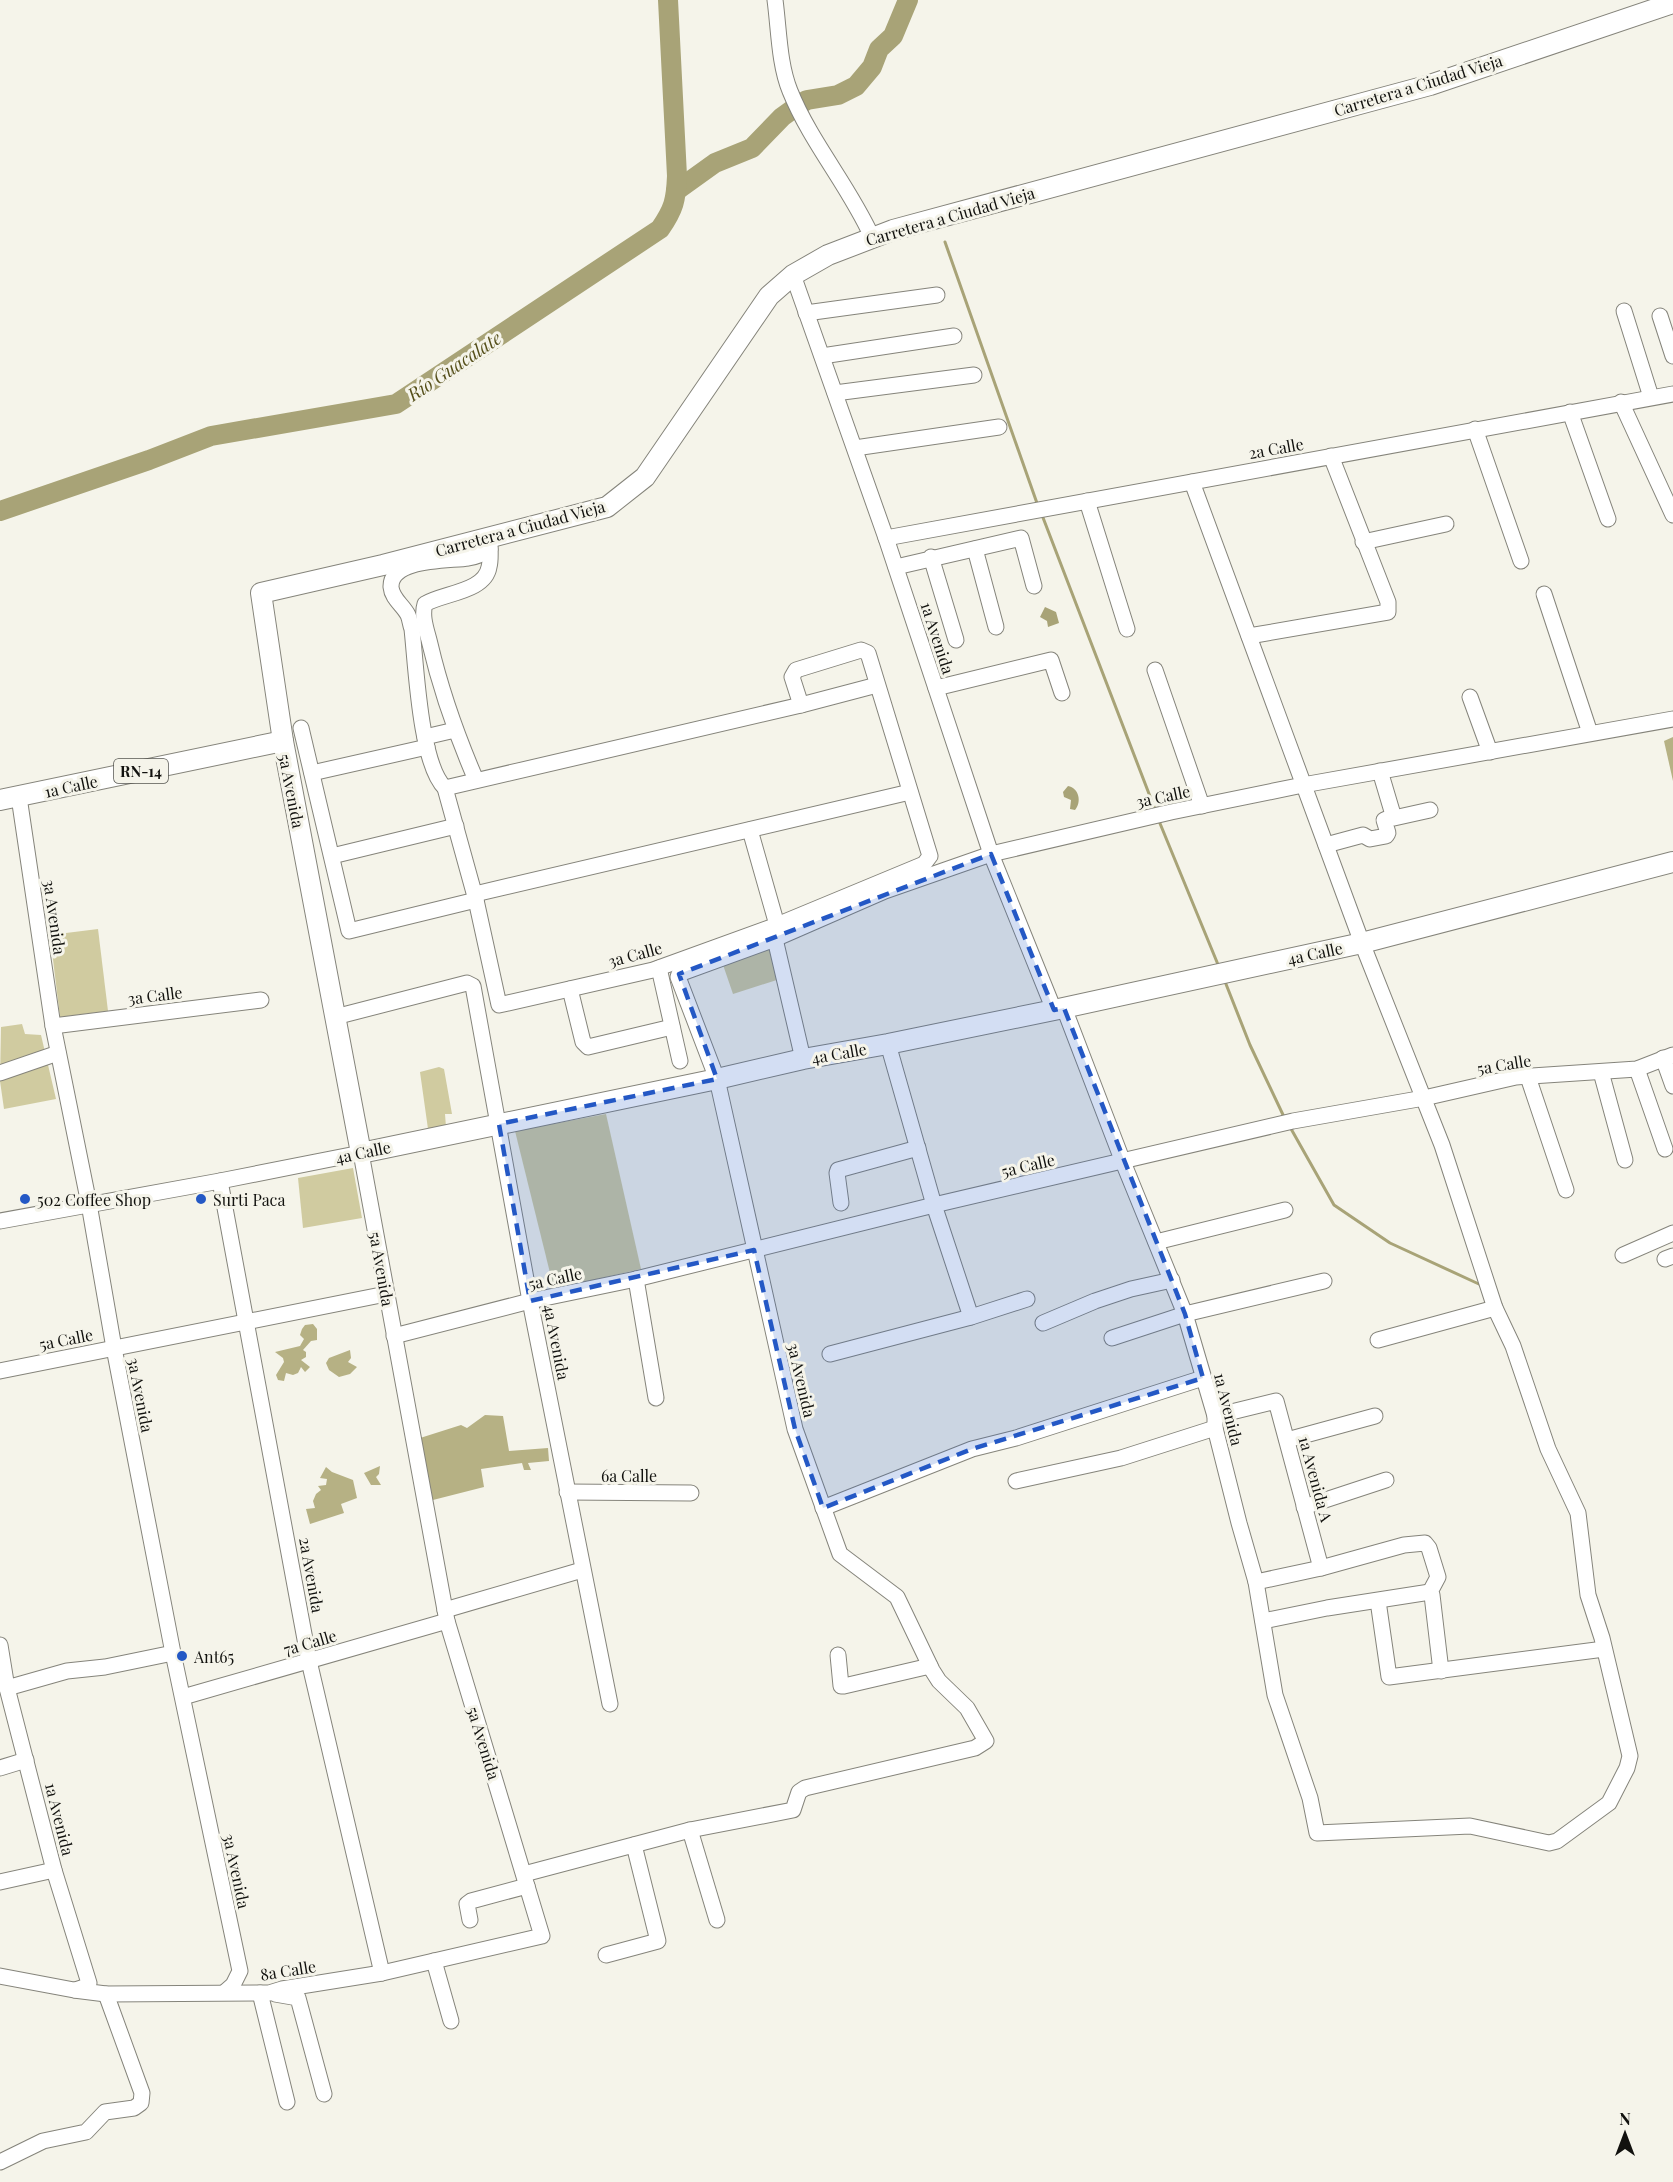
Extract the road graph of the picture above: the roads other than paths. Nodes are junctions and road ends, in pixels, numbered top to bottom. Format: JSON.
{"nodes":[{"id":1,"x":775,"y":0,"type":"edge"},
{"id":2,"x":1673,"y":3,"type":"edge"},
{"id":3,"x":872,"y":237,"type":"junction"},
{"id":4,"x":797,"y":273,"type":"junction"},
{"id":5,"x":937,"y":296,"type":"dead end"},
{"id":6,"x":1623,"y":311,"type":"dead end"},
{"id":7,"x":806,"y":313,"type":"junction"},
{"id":8,"x":1660,"y":316,"type":"dead end"},
{"id":9,"x":954,"y":336,"type":"dead end"},
{"id":10,"x":822,"y":356,"type":"junction"},
{"id":11,"x":1673,"y":356,"type":"edge"},
{"id":12,"x":974,"y":375,"type":"dead end"},
{"id":13,"x":835,"y":393,"type":"junction"},
{"id":14,"x":1673,"y":394,"type":"edge"},
{"id":15,"x":1651,"y":397,"type":"junction"},
{"id":16,"x":1621,"y":402,"type":"junction"},
{"id":17,"x":1570,"y":412,"type":"junction"},
{"id":18,"x":999,"y":427,"type":"dead end"},
{"id":19,"x":1475,"y":429,"type":"junction"},
{"id":20,"x":855,"y":448,"type":"junction"},
{"id":21,"x":1331,"y":456,"type":"junction"},
{"id":22,"x":1192,"y":482,"type":"junction"},
{"id":23,"x":1087,"y":501,"type":"junction"},
{"id":24,"x":1673,"y":515,"type":"edge"},
{"id":25,"x":1608,"y":519,"type":"dead end"},
{"id":26,"x":1446,"y":524,"type":"dead end"},
{"id":27,"x":886,"y":538,"type":"junction"},
{"id":28,"x":490,"y":542,"type":"junction"},
{"id":29,"x":1363,"y":542,"type":"junction"},
{"id":30,"x":975,"y":549,"type":"junction"},
{"id":31,"x":931,"y":558,"type":"junction"},
{"id":32,"x":1521,"y":561,"type":"dead end"},
{"id":33,"x":896,"y":567,"type":"junction"},
{"id":34,"x":1034,"y":586,"type":"dead end"},
{"id":35,"x":261,"y":593,"type":"joint"},
{"id":36,"x":1545,"y":594,"type":"dead end"},
{"id":37,"x":996,"y":627,"type":"dead end"},
{"id":38,"x":1127,"y":628,"type":"dead end"},
{"id":39,"x":1249,"y":636,"type":"junction"},
{"id":40,"x":956,"y":640,"type":"dead end"},
{"id":41,"x":1155,"y":670,"type":"dead end"},
{"id":42,"x":877,"y":685,"type":"junction"},
{"id":43,"x":936,"y":688,"type":"junction"},
{"id":44,"x":1062,"y":693,"type":"dead end"},
{"id":45,"x":1470,"y":697,"type":"dead end"},
{"id":46,"x":801,"y":705,"type":"junction"},
{"id":47,"x":1673,"y":718,"type":"edge"},
{"id":48,"x":301,"y":728,"type":"dead end"},
{"id":49,"x":454,"y":730,"type":"junction"},
{"id":50,"x":1590,"y":733,"type":"junction"},
{"id":51,"x":283,"y":741,"type":"junction"},
{"id":52,"x":426,"y":742,"type":"junction"},
{"id":53,"x":1490,"y":752,"type":"junction"},
{"id":54,"x":1380,"y":771,"type":"junction"},
{"id":55,"x":312,"y":772,"type":"junction"},
{"id":56,"x":476,"y":780,"type":"junction"},
{"id":57,"x":1303,"y":784,"type":"junction"},
{"id":58,"x":445,"y":788,"type":"junction"},
{"id":59,"x":910,"y":792,"type":"junction"},
{"id":60,"x":10,"y":799,"type":"edge"},
{"id":61,"x":1202,"y":806,"type":"junction"},
{"id":62,"x":1430,"y":810,"type":"dead end"},
{"id":63,"x":1393,"y":816,"type":"junction"},
{"id":64,"x":456,"y":826,"type":"junction"},
{"id":65,"x":750,"y":830,"type":"junction"},
{"id":66,"x":1326,"y":845,"type":"junction"},
{"id":67,"x":991,"y":854,"type":"junction"},
{"id":68,"x":332,"y":856,"type":"junction"},
{"id":69,"x":1673,"y":862,"type":"edge"},
{"id":70,"x":476,"y":897,"type":"junction"},
{"id":71,"x":776,"y":932,"type":"junction"},
{"id":72,"x":1362,"y":943,"type":"junction"},
{"id":73,"x":659,"y":968,"type":"junction"},
{"id":74,"x":679,"y":974,"type":"joint"},
{"id":75,"x":570,"y":989,"type":"junction"},
{"id":76,"x":261,"y":1000,"type":"dead end"},
{"id":77,"x":1059,"y":1009,"type":"junction"},
{"id":78,"x":335,"y":1017,"type":"junction"},
{"id":79,"x":53,"y":1026,"type":"junction"},
{"id":80,"x":672,"y":1027,"type":"junction"},
{"id":81,"x":888,"y":1044,"type":"junction"},
{"id":82,"x":58,"y":1053,"type":"junction"},
{"id":83,"x":1668,"y":1056,"type":"edge"},
{"id":84,"x":803,"y":1059,"type":"junction"},
{"id":85,"x":680,"y":1061,"type":"dead end"},
{"id":86,"x":1637,"y":1069,"type":"junction"},
{"id":87,"x":1601,"y":1071,"type":"junction"},
{"id":88,"x":0,"y":1073,"type":"edge"},
{"id":89,"x":1528,"y":1077,"type":"junction"},
{"id":90,"x":717,"y":1079,"type":"junction"},
{"id":91,"x":1673,"y":1086,"type":"edge"},
{"id":92,"x":1424,"y":1098,"type":"junction"},
{"id":93,"x":499,"y":1124,"type":"junction"},
{"id":94,"x":918,"y":1148,"type":"junction"},
{"id":95,"x":1665,"y":1149,"type":"dead end"},
{"id":96,"x":361,"y":1153,"type":"junction"},
{"id":97,"x":1624,"y":1160,"type":"dead end"},
{"id":98,"x":1123,"y":1162,"type":"junction"},
{"id":99,"x":220,"y":1181,"type":"junction"},
{"id":100,"x":1566,"y":1190,"type":"dead end"},
{"id":101,"x":841,"y":1203,"type":"dead end"},
{"id":102,"x":89,"y":1204,"type":"junction"},
{"id":103,"x":934,"y":1205,"type":"junction"},
{"id":104,"x":1285,"y":1209,"type":"dead end"},
{"id":105,"x":0,"y":1221,"type":"edge"},
{"id":106,"x":1673,"y":1233,"type":"edge"},
{"id":107,"x":1156,"y":1242,"type":"junction"},
{"id":108,"x":754,"y":1250,"type":"junction"},
{"id":109,"x":1623,"y":1255,"type":"dead end"},
{"id":110,"x":636,"y":1279,"type":"junction"},
{"id":111,"x":1172,"y":1280,"type":"junction"},
{"id":112,"x":1324,"y":1281,"type":"dead end"},
{"id":113,"x":386,"y":1294,"type":"junction"},
{"id":114,"x":1027,"y":1299,"type":"dead end"},
{"id":115,"x":530,"y":1301,"type":"junction"},
{"id":116,"x":1495,"y":1308,"type":"junction"},
{"id":117,"x":1185,"y":1314,"type":"junction"},
{"id":118,"x":971,"y":1317,"type":"junction"},
{"id":119,"x":248,"y":1322,"type":"junction"},
{"id":120,"x":1043,"y":1323,"type":"dead end"},
{"id":121,"x":394,"y":1336,"type":"junction"},
{"id":122,"x":1112,"y":1338,"type":"dead end"},
{"id":123,"x":1378,"y":1340,"type":"dead end"},
{"id":124,"x":114,"y":1348,"type":"junction"},
{"id":125,"x":830,"y":1354,"type":"dead end"},
{"id":126,"x":0,"y":1371,"type":"edge"},
{"id":127,"x":1203,"y":1378,"type":"junction"},
{"id":128,"x":656,"y":1398,"type":"dead end"},
{"id":129,"x":1375,"y":1416,"type":"dead end"},
{"id":130,"x":1215,"y":1422,"type":"junction"},
{"id":131,"x":1287,"y":1440,"type":"junction"},
{"id":132,"x":1016,"y":1480,"type":"dead end"},
{"id":133,"x":1386,"y":1480,"type":"dead end"},
{"id":134,"x":567,"y":1492,"type":"junction"},
{"id":135,"x":691,"y":1493,"type":"dead end"},
{"id":136,"x":1304,"y":1507,"type":"junction"},
{"id":137,"x":823,"y":1508,"type":"junction"},
{"id":138,"x":1321,"y":1568,"type":"junction"},
{"id":139,"x":582,"y":1570,"type":"junction"},
{"id":140,"x":1256,"y":1582,"type":"junction"},
{"id":141,"x":1430,"y":1592,"type":"junction"},
{"id":142,"x":1378,"y":1601,"type":"junction"},
{"id":143,"x":446,"y":1616,"type":"junction"},
{"id":144,"x":1263,"y":1621,"type":"junction"},
{"id":145,"x":0,"y":1646,"type":"edge"},
{"id":146,"x":1604,"y":1649,"type":"junction"},
{"id":147,"x":173,"y":1653,"type":"junction"},
{"id":148,"x":838,"y":1655,"type":"dead end"},
{"id":149,"x":309,"y":1661,"type":"junction"},
{"id":150,"x":930,"y":1666,"type":"junction"},
{"id":151,"x":1440,"y":1671,"type":"junction"},
{"id":152,"x":7,"y":1688,"type":"junction"},
{"id":153,"x":183,"y":1697,"type":"junction"},
{"id":154,"x":610,"y":1704,"type":"dead end"},
{"id":155,"x":26,"y":1760,"type":"junction"},
{"id":156,"x":0,"y":1768,"type":"edge"},
{"id":157,"x":690,"y":1830,"type":"junction"},
{"id":158,"x":634,"y":1845,"type":"junction"},
{"id":159,"x":54,"y":1870,"type":"junction"},
{"id":160,"x":526,"y":1880,"type":"junction"},
{"id":161,"x":0,"y":1882,"type":"edge"},
{"id":162,"x":470,"y":1920,"type":"dead end"},
{"id":163,"x":717,"y":1920,"type":"dead end"},
{"id":164,"x":542,"y":1936,"type":"joint"},
{"id":165,"x":606,"y":1955,"type":"dead end"},
{"id":166,"x":434,"y":1961,"type":"junction"},
{"id":167,"x":382,"y":1973,"type":"junction"},
{"id":168,"x":0,"y":1976,"type":"edge"},
{"id":169,"x":74,"y":1990,"type":"junction"},
{"id":170,"x":225,"y":1992,"type":"junction"},
{"id":171,"x":265,"y":1993,"type":"junction"},
{"id":172,"x":106,"y":1994,"type":"junction"},
{"id":173,"x":451,"y":2021,"type":"dead end"},
{"id":174,"x":324,"y":2094,"type":"dead end"},
{"id":175,"x":287,"y":2102,"type":"dead end"},
{"id":176,"x":0,"y":2162,"type":"edge"}],
"edges":[{"from":1,"to":3,"type":"street"},
{"from":2,"to":3,"type":"main road","name":"Carretera a Ciudad Vieja"},
{"from":3,"to":4,"type":"main road","name":"Carretera a Ciudad Vieja"},
{"from":4,"to":7,"type":"street","name":"1a Avenida"},
{"from":4,"to":28,"type":"main road","name":"Carretera a Ciudad Vieja"},
{"from":5,"to":7,"type":"street"},
{"from":6,"to":15,"type":"street"},
{"from":7,"to":10,"type":"street","name":"1a Avenida"},
{"from":8,"to":11,"type":"street"},
{"from":9,"to":10,"type":"street"},
{"from":10,"to":13,"type":"street","name":"1a Avenida"},
{"from":12,"to":13,"type":"street"},
{"from":13,"to":20,"type":"street","name":"1a Avenida"},
{"from":14,"to":15,"type":"street","name":"2a Calle"},
{"from":15,"to":16,"type":"street","name":"2a Calle"},
{"from":16,"to":17,"type":"street","name":"2a Calle"},
{"from":16,"to":24,"type":"street"},
{"from":17,"to":19,"type":"street","name":"2a Calle"},
{"from":17,"to":25,"type":"street"},
{"from":18,"to":20,"type":"street"},
{"from":19,"to":21,"type":"street","name":"2a Calle"},
{"from":19,"to":32,"type":"street"},
{"from":20,"to":27,"type":"street","name":"1a Avenida"},
{"from":21,"to":22,"type":"street","name":"2a Calle"},
{"from":21,"to":29,"type":"street"},
{"from":22,"to":23,"type":"street","name":"2a Calle"},
{"from":22,"to":39,"type":"street"},
{"from":23,"to":27,"type":"street","name":"2a Calle"},
{"from":23,"to":38,"type":"street"},
{"from":26,"to":29,"type":"street"},
{"from":27,"to":33,"type":"street","name":"1a Avenida"},
{"from":28,"to":35,"type":"main road","name":"Carretera a Ciudad Vieja"},
{"from":28,"to":49,"type":"street"},
{"from":28,"to":52,"type":"street"},
{"from":29,"to":39,"type":"street"},
{"from":30,"to":31,"type":"street"},
{"from":30,"to":34,"type":"street"},
{"from":30,"to":37,"type":"street"},
{"from":31,"to":33,"type":"street"},
{"from":31,"to":40,"type":"street"},
{"from":33,"to":43,"type":"street","name":"1a Avenida"},
{"from":35,"to":51,"type":"main road","name":"5a Avenida"},
{"from":36,"to":50,"type":"street"},
{"from":39,"to":57,"type":"street"},
{"from":41,"to":61,"type":"street"},
{"from":42,"to":46,"type":"street"},
{"from":42,"to":46,"type":"street"},
{"from":42,"to":59,"type":"street"},
{"from":43,"to":44,"type":"street"},
{"from":43,"to":67,"type":"street","name":"1a Avenida"},
{"from":45,"to":53,"type":"street"},
{"from":46,"to":56,"type":"street"},
{"from":47,"to":50,"type":"street","name":"3a Calle"},
{"from":48,"to":55,"type":"street"},
{"from":49,"to":52,"type":"street"},
{"from":49,"to":56,"type":"street"},
{"from":50,"to":53,"type":"street","name":"3a Calle"},
{"from":51,"to":60,"type":"main road","name":"1a Calle","number":"RN-14"},
{"from":51,"to":78,"type":"main road","name":"5a Avenida"},
{"from":52,"to":55,"type":"street"},
{"from":52,"to":58,"type":"street"},
{"from":53,"to":54,"type":"street","name":"3a Calle"},
{"from":54,"to":57,"type":"street","name":"3a Calle"},
{"from":54,"to":63,"type":"street"},
{"from":55,"to":68,"type":"street"},
{"from":56,"to":58,"type":"street"},
{"from":57,"to":61,"type":"street","name":"3a Calle"},
{"from":57,"to":66,"type":"street"},
{"from":58,"to":64,"type":"street"},
{"from":59,"to":65,"type":"street"},
{"from":59,"to":71,"type":"street"},
{"from":60,"to":79,"type":"street","name":"3a Avenida"},
{"from":61,"to":67,"type":"street","name":"3a Calle"},
{"from":62,"to":63,"type":"street"},
{"from":63,"to":66,"type":"street"},
{"from":64,"to":68,"type":"street"},
{"from":64,"to":70,"type":"street"},
{"from":65,"to":70,"type":"street"},
{"from":65,"to":71,"type":"street"},
{"from":66,"to":72,"type":"street"},
{"from":67,"to":71,"type":"street","name":"3a Calle"},
{"from":67,"to":77,"type":"street","name":"1a Avenida"},
{"from":68,"to":70,"type":"street"},
{"from":69,"to":72,"type":"main road","name":"4a Calle"},
{"from":70,"to":75,"type":"street","name":"3a Calle"},
{"from":71,"to":73,"type":"street","name":"3a Calle"},
{"from":71,"to":74,"type":"street","name":"3a Calle"},
{"from":71,"to":84,"type":"street"},
{"from":72,"to":77,"type":"main road","name":"4a Calle"},
{"from":72,"to":92,"type":"street"},
{"from":73,"to":75,"type":"street","name":"3a Calle"},
{"from":73,"to":80,"type":"street"},
{"from":74,"to":90,"type":"street","name":"3a Avenida"},
{"from":75,"to":80,"type":"street"},
{"from":76,"to":79,"type":"street","name":"3a Calle"},
{"from":77,"to":81,"type":"main road","name":"4a Calle"},
{"from":77,"to":98,"type":"street","name":"1a Avenida"},
{"from":78,"to":93,"type":"street","name":"4a Avenida"},
{"from":78,"to":96,"type":"main road","name":"5a Avenida"},
{"from":79,"to":82,"type":"street","name":"3a Avenida"},
{"from":80,"to":85,"type":"street"},
{"from":81,"to":84,"type":"main road","name":"4a Calle"},
{"from":81,"to":94,"type":"street"},
{"from":82,"to":88,"type":"street"},
{"from":82,"to":102,"type":"street","name":"3a Avenida"},
{"from":83,"to":86,"type":"street","name":"5a Calle"},
{"from":83,"to":91,"type":"street"},
{"from":84,"to":90,"type":"main road","name":"4a Calle"},
{"from":86,"to":87,"type":"street","name":"5a Calle"},
{"from":86,"to":95,"type":"street"},
{"from":87,"to":89,"type":"street","name":"5a Calle"},
{"from":87,"to":97,"type":"street"},
{"from":89,"to":92,"type":"street","name":"5a Calle"},
{"from":89,"to":100,"type":"street"},
{"from":90,"to":93,"type":"main road","name":"4a Calle"},
{"from":90,"to":108,"type":"street","name":"3a Avenida"},
{"from":92,"to":98,"type":"street","name":"5a Calle"},
{"from":92,"to":116,"type":"street"},
{"from":93,"to":96,"type":"main road","name":"4a Calle"},
{"from":93,"to":115,"type":"street","name":"4a Avenida"},
{"from":94,"to":101,"type":"street"},
{"from":94,"to":103,"type":"street"},
{"from":96,"to":99,"type":"street","name":"4a Calle"},
{"from":96,"to":113,"type":"street","name":"5a Avenida"},
{"from":98,"to":103,"type":"street","name":"5a Calle"},
{"from":98,"to":107,"type":"street","name":"1a Avenida"},
{"from":99,"to":102,"type":"street","name":"4a Calle"},
{"from":99,"to":119,"type":"street","name":"2a Avenida"},
{"from":102,"to":105,"type":"street","name":"4a Calle"},
{"from":102,"to":124,"type":"street","name":"3a Avenida"},
{"from":103,"to":108,"type":"street","name":"5a Calle"},
{"from":103,"to":118,"type":"street"},
{"from":104,"to":107,"type":"street"},
{"from":106,"to":109,"type":"street"},
{"from":107,"to":111,"type":"street","name":"1a Avenida"},
{"from":108,"to":110,"type":"street","name":"5a Calle"},
{"from":108,"to":137,"type":"street","name":"3a Avenida"},
{"from":110,"to":115,"type":"street","name":"5a Calle"},
{"from":110,"to":128,"type":"street"},
{"from":111,"to":117,"type":"street","name":"1a Avenida"},
{"from":111,"to":120,"type":"street"},
{"from":112,"to":117,"type":"street"},
{"from":113,"to":119,"type":"street","name":"5a Calle"},
{"from":113,"to":121,"type":"street","name":"5a Avenida"},
{"from":114,"to":118,"type":"street"},
{"from":115,"to":121,"type":"street","name":"5a Calle"},
{"from":115,"to":134,"type":"street","name":"4a Avenida"},
{"from":116,"to":123,"type":"street"},
{"from":116,"to":146,"type":"street"},
{"from":117,"to":122,"type":"street"},
{"from":117,"to":127,"type":"street","name":"1a Avenida"},
{"from":118,"to":125,"type":"street"},
{"from":119,"to":124,"type":"street","name":"5a Calle"},
{"from":119,"to":149,"type":"street","name":"2a Avenida"},
{"from":121,"to":143,"type":"street","name":"5a Avenida"},
{"from":124,"to":126,"type":"street","name":"5a Calle"},
{"from":124,"to":147,"type":"street","name":"3a Avenida"},
{"from":127,"to":130,"type":"street","name":"1a Avenida"},
{"from":127,"to":137,"type":"street"},
{"from":129,"to":131,"type":"street"},
{"from":130,"to":131,"type":"street","name":"1a Avenida A"},
{"from":130,"to":132,"type":"street"},
{"from":130,"to":140,"type":"street","name":"1a Avenida"},
{"from":131,"to":136,"type":"street","name":"1a Avenida A"},
{"from":133,"to":136,"type":"street"},
{"from":134,"to":135,"type":"street","name":"6a Calle"},
{"from":134,"to":139,"type":"street","name":"4a Avenida"},
{"from":136,"to":138,"type":"street","name":"1a Avenida A"},
{"from":137,"to":150,"type":"street","name":"3a Avenida"},
{"from":138,"to":140,"type":"street"},
{"from":138,"to":141,"type":"street"},
{"from":139,"to":143,"type":"street","name":"7a Calle"},
{"from":139,"to":154,"type":"street","name":"4a Avenida"},
{"from":140,"to":144,"type":"street","name":"1a Avenida"},
{"from":141,"to":142,"type":"street"},
{"from":141,"to":151,"type":"street"},
{"from":142,"to":144,"type":"street"},
{"from":142,"to":151,"type":"street"},
{"from":143,"to":149,"type":"street","name":"7a Calle"},
{"from":143,"to":160,"type":"street","name":"5a Avenida"},
{"from":144,"to":146,"type":"street","name":"1a Avenida"},
{"from":145,"to":152,"type":"street","name":"1a Avenida"},
{"from":146,"to":151,"type":"street"},
{"from":147,"to":152,"type":"street"},
{"from":147,"to":153,"type":"street","name":"3a Avenida"},
{"from":148,"to":150,"type":"street"},
{"from":149,"to":153,"type":"street","name":"7a Calle"},
{"from":149,"to":167,"type":"street","name":"2a Avenida"},
{"from":150,"to":157,"type":"street","name":"3a Avenida"},
{"from":152,"to":155,"type":"street","name":"1a Avenida"},
{"from":153,"to":170,"type":"street","name":"3a Avenida"},
{"from":155,"to":156,"type":"street"},
{"from":155,"to":159,"type":"street","name":"1a Avenida"},
{"from":157,"to":158,"type":"street"},
{"from":157,"to":163,"type":"street"},
{"from":158,"to":160,"type":"street"},
{"from":158,"to":165,"type":"street"},
{"from":159,"to":161,"type":"street"},
{"from":159,"to":169,"type":"street","name":"1a Avenida"},
{"from":160,"to":162,"type":"street"},
{"from":160,"to":164,"type":"street","name":"5a Avenida"},
{"from":164,"to":166,"type":"street","name":"8a Calle"},
{"from":166,"to":167,"type":"street","name":"8a Calle"},
{"from":166,"to":173,"type":"street"},
{"from":167,"to":171,"type":"street","name":"8a Calle"},
{"from":168,"to":169,"type":"street","name":"8a Calle"},
{"from":169,"to":172,"type":"street","name":"8a Calle"},
{"from":170,"to":171,"type":"street","name":"8a Calle"},
{"from":170,"to":172,"type":"street","name":"8a Calle"},
{"from":171,"to":174,"type":"street"},
{"from":171,"to":175,"type":"street"},
{"from":172,"to":176,"type":"street"}]}
